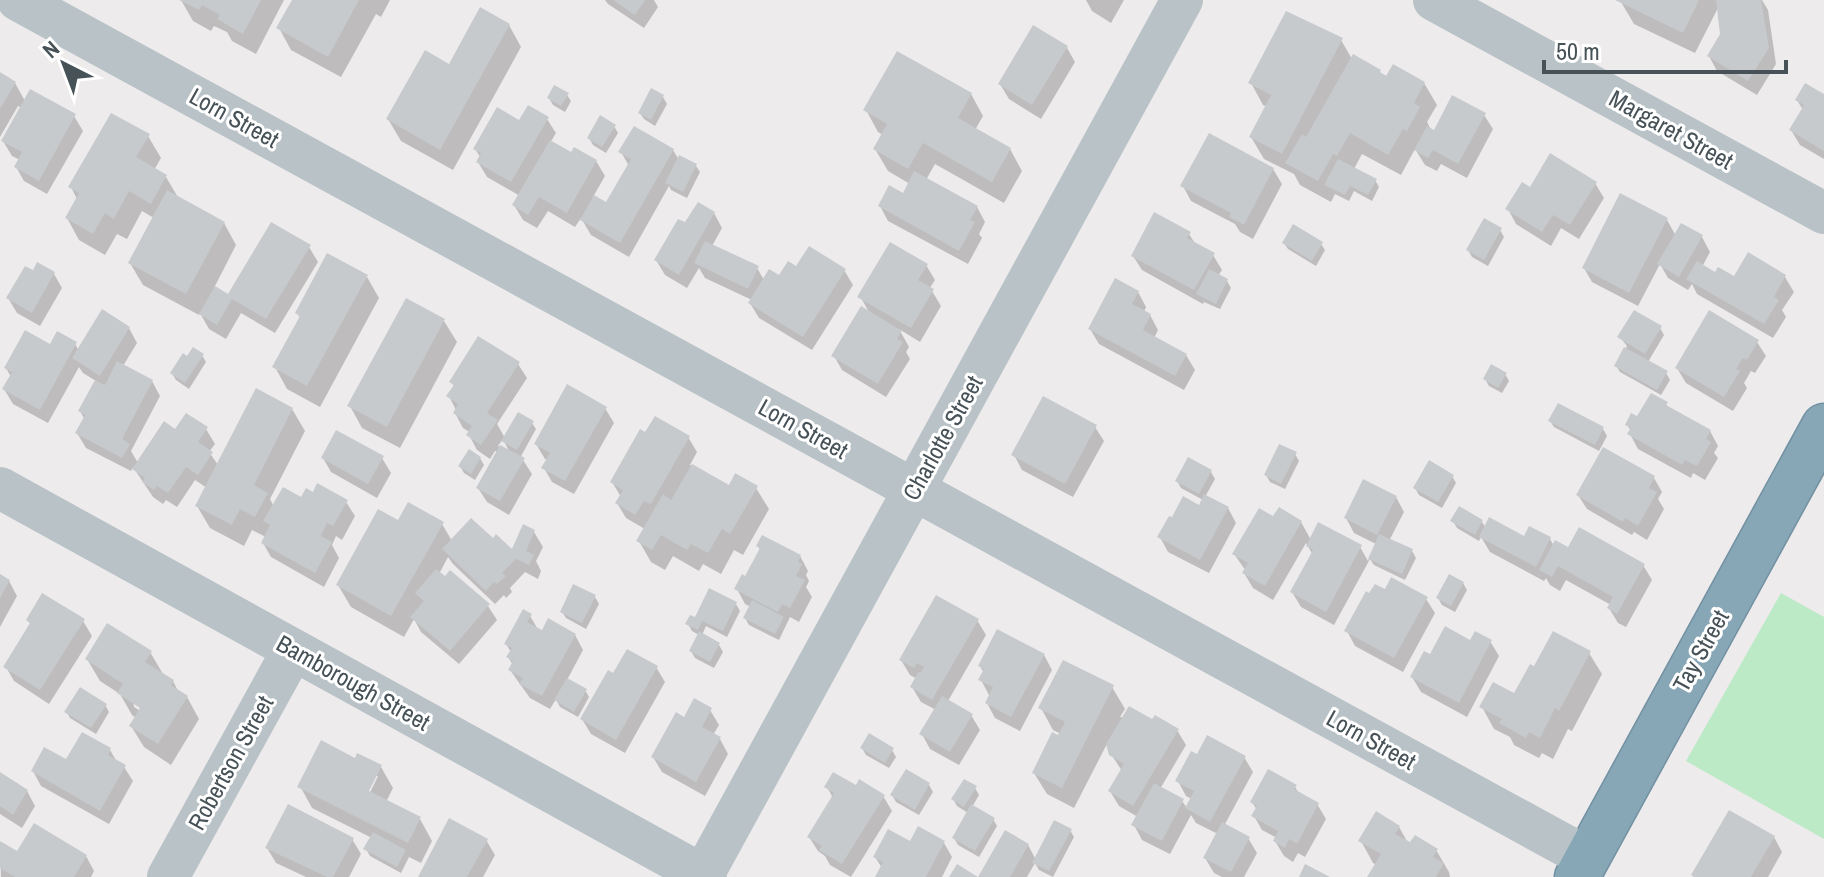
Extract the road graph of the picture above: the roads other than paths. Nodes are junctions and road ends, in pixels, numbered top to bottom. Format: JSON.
{"nodes":[{"id":1,"x":18,"y":0,"type":"edge"},
{"id":2,"x":1182,"y":0,"type":"edge"},
{"id":3,"x":1434,"y":0,"type":"edge"},
{"id":4,"x":1824,"y":213,"type":"edge"},
{"id":5,"x":1824,"y":426,"type":"edge"},
{"id":6,"x":0,"y":488,"type":"edge"},
{"id":7,"x":914,"y":490,"type":"junction"},
{"id":8,"x":293,"y":650,"type":"junction"},
{"id":9,"x":1582,"y":868,"type":"edge"},
{"id":10,"x":705,"y":876,"type":"edge"},
{"id":11,"x":168,"y":877,"type":"edge"}],
"edges":[{"from":1,"to":7,"type":"street","name":"Lorn Street"},
{"from":2,"to":7,"type":"street","name":"Charlotte Street"},
{"from":3,"to":4,"type":"street","name":"Margaret Street"},
{"from":5,"to":9,"type":"highway","name":"Tay Street"},
{"from":6,"to":8,"type":"street","name":"Bamborough Street"},
{"from":7,"to":9,"type":"street","name":"Lorn Street"},
{"from":7,"to":10,"type":"street","name":"Charlotte Street"},
{"from":8,"to":10,"type":"street","name":"Bamborough Street"},
{"from":8,"to":11,"type":"street","name":"Robertson Street"}]}
